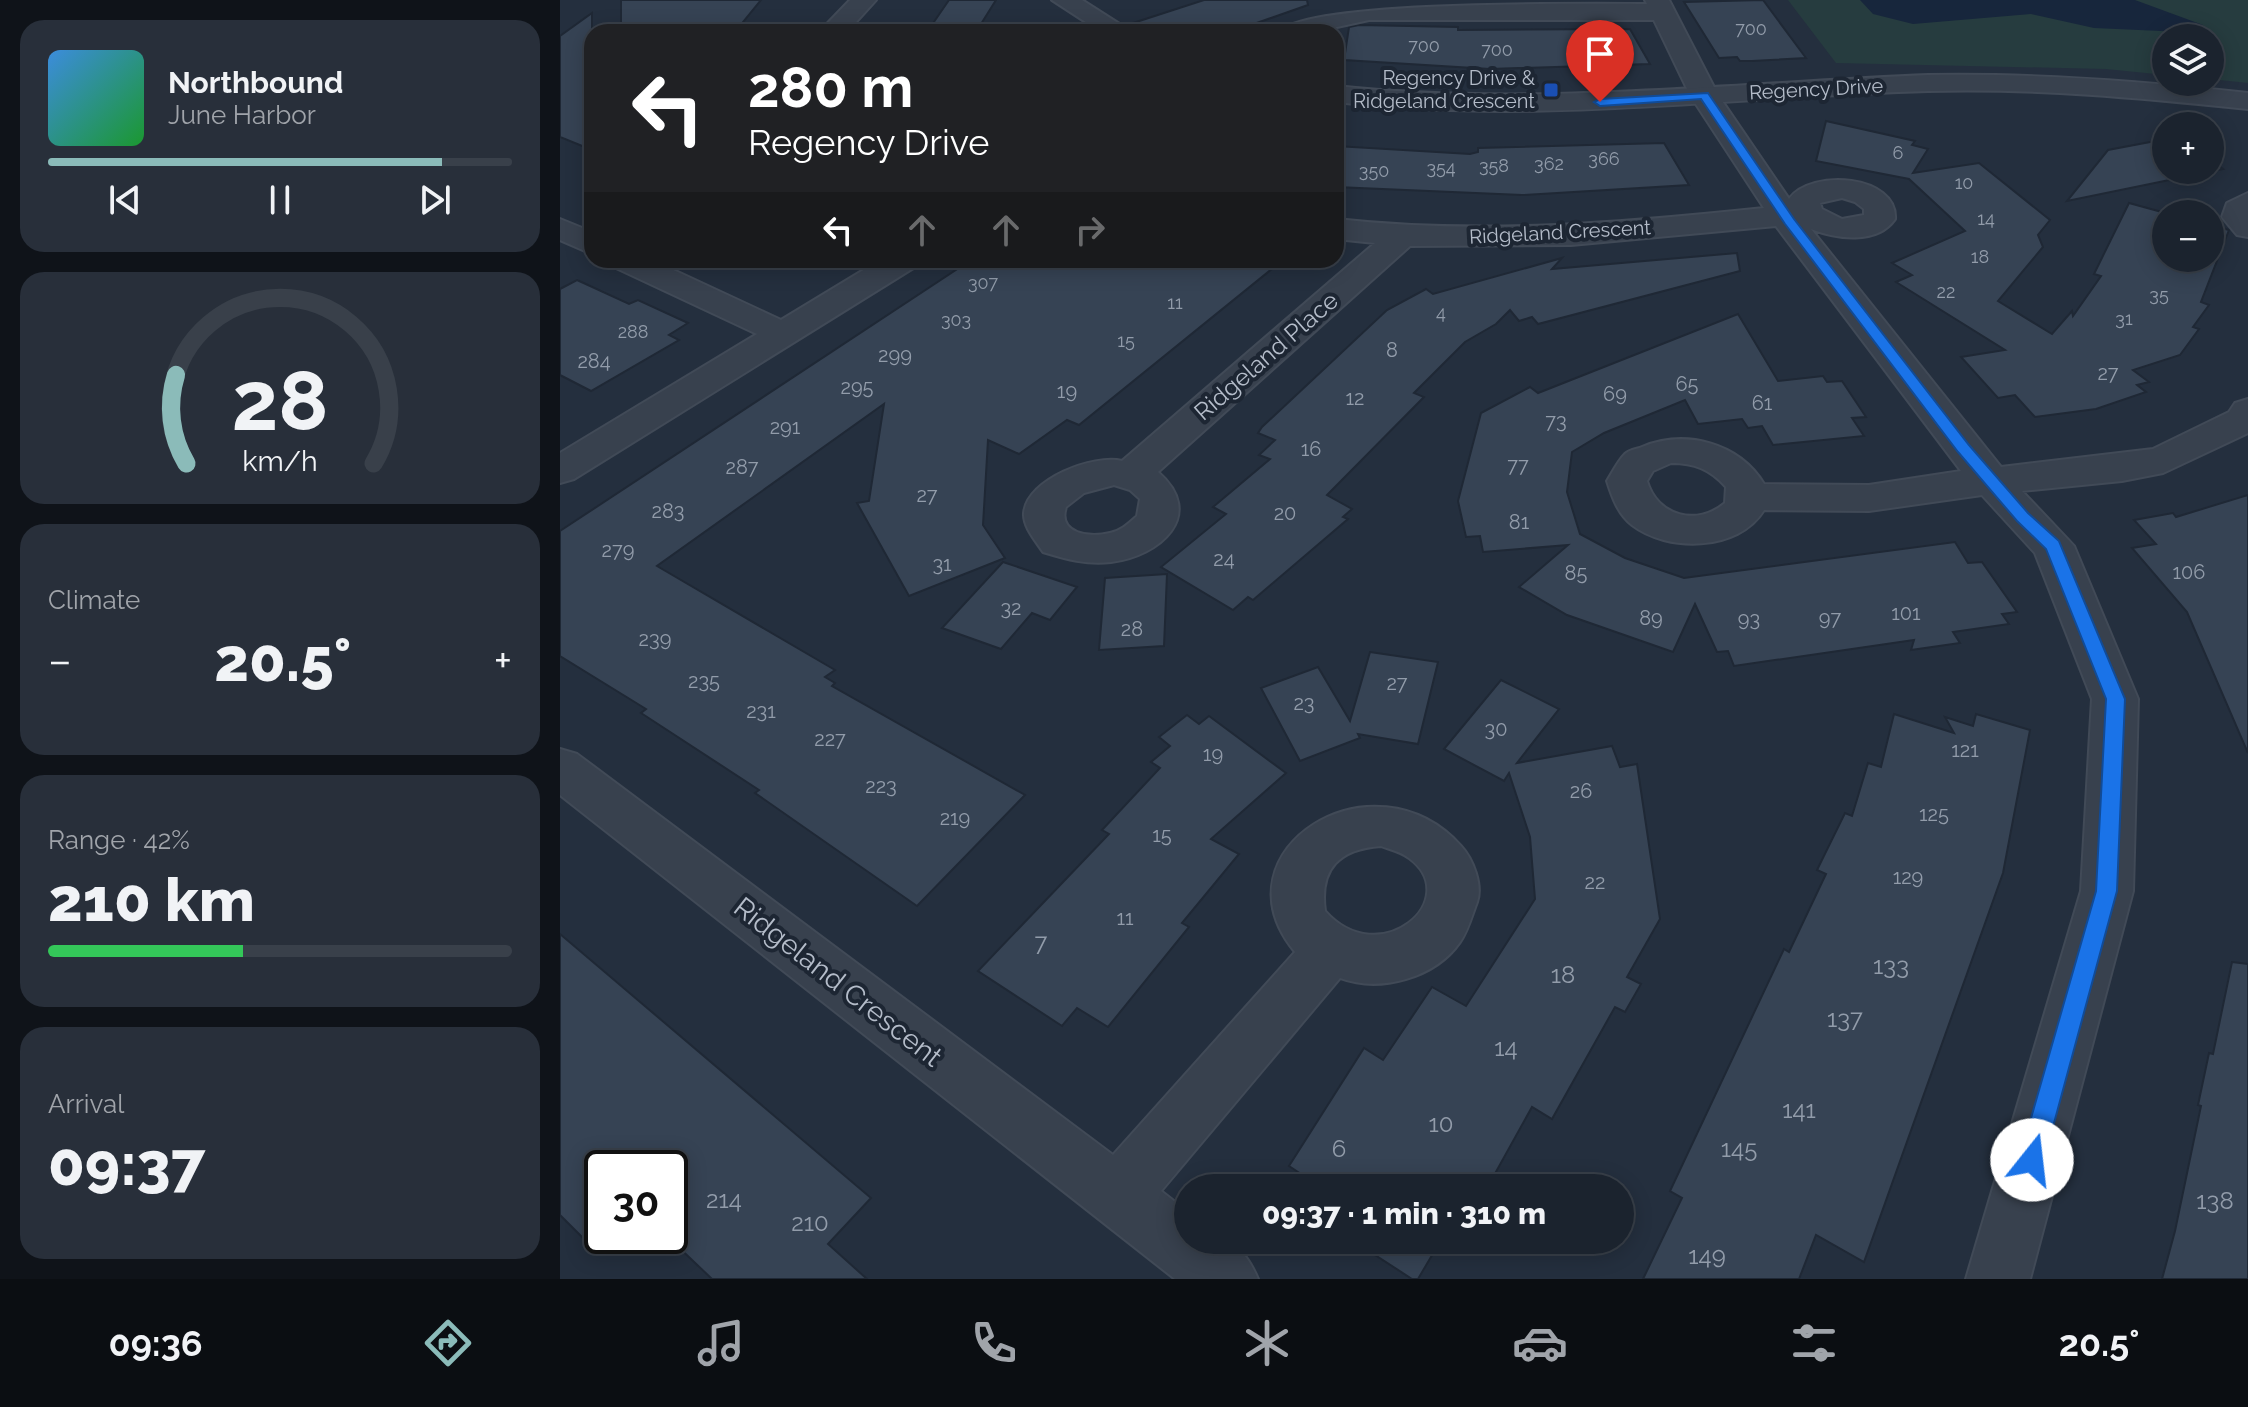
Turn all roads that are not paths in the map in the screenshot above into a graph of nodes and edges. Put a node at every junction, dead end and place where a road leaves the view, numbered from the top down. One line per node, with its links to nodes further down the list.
1 (864, 0): 4 (street)
2 (1064, 0): 5 (street)
3 (1661, 6): 6 (street); 8 (street)
4 (841, 24)
5 (1105, 24)
6 (1324, 24)
7 (1344, 95): 8 (street, Regency Drive)
8 (1704, 95): 9 (street, Regency Drive); 11 (street)
9 (2248, 101)
10 (2248, 202): 13 (street)
11 (1796, 214): 15 (street, Ridgeland Crescent); 23 (street)
12 (560, 228): 16 (street)
13 (2248, 228)
14 (1344, 230): 15 (street, Ridgeland Crescent)
15 (1400, 238): 22 (street, Ridgeland Place)
16 (584, 240)
17 (643, 268): 19 (street)
18 (890, 268): 19 (street)
19 (784, 334): 21 (street)
20 (2248, 411): 23 (street)
21 (560, 470)
22 (1132, 474)
23 (1992, 480): 24 (street); 29 (street)
24 (1748, 497)
25 (560, 768): 27 (street, Ridgeland Crescent)
26 (1331, 950): 27 (street)
27 (1117, 1196): 28 (street, Ridgeland Crescent)
28 (1226, 1279)
29 (1998, 1279)

